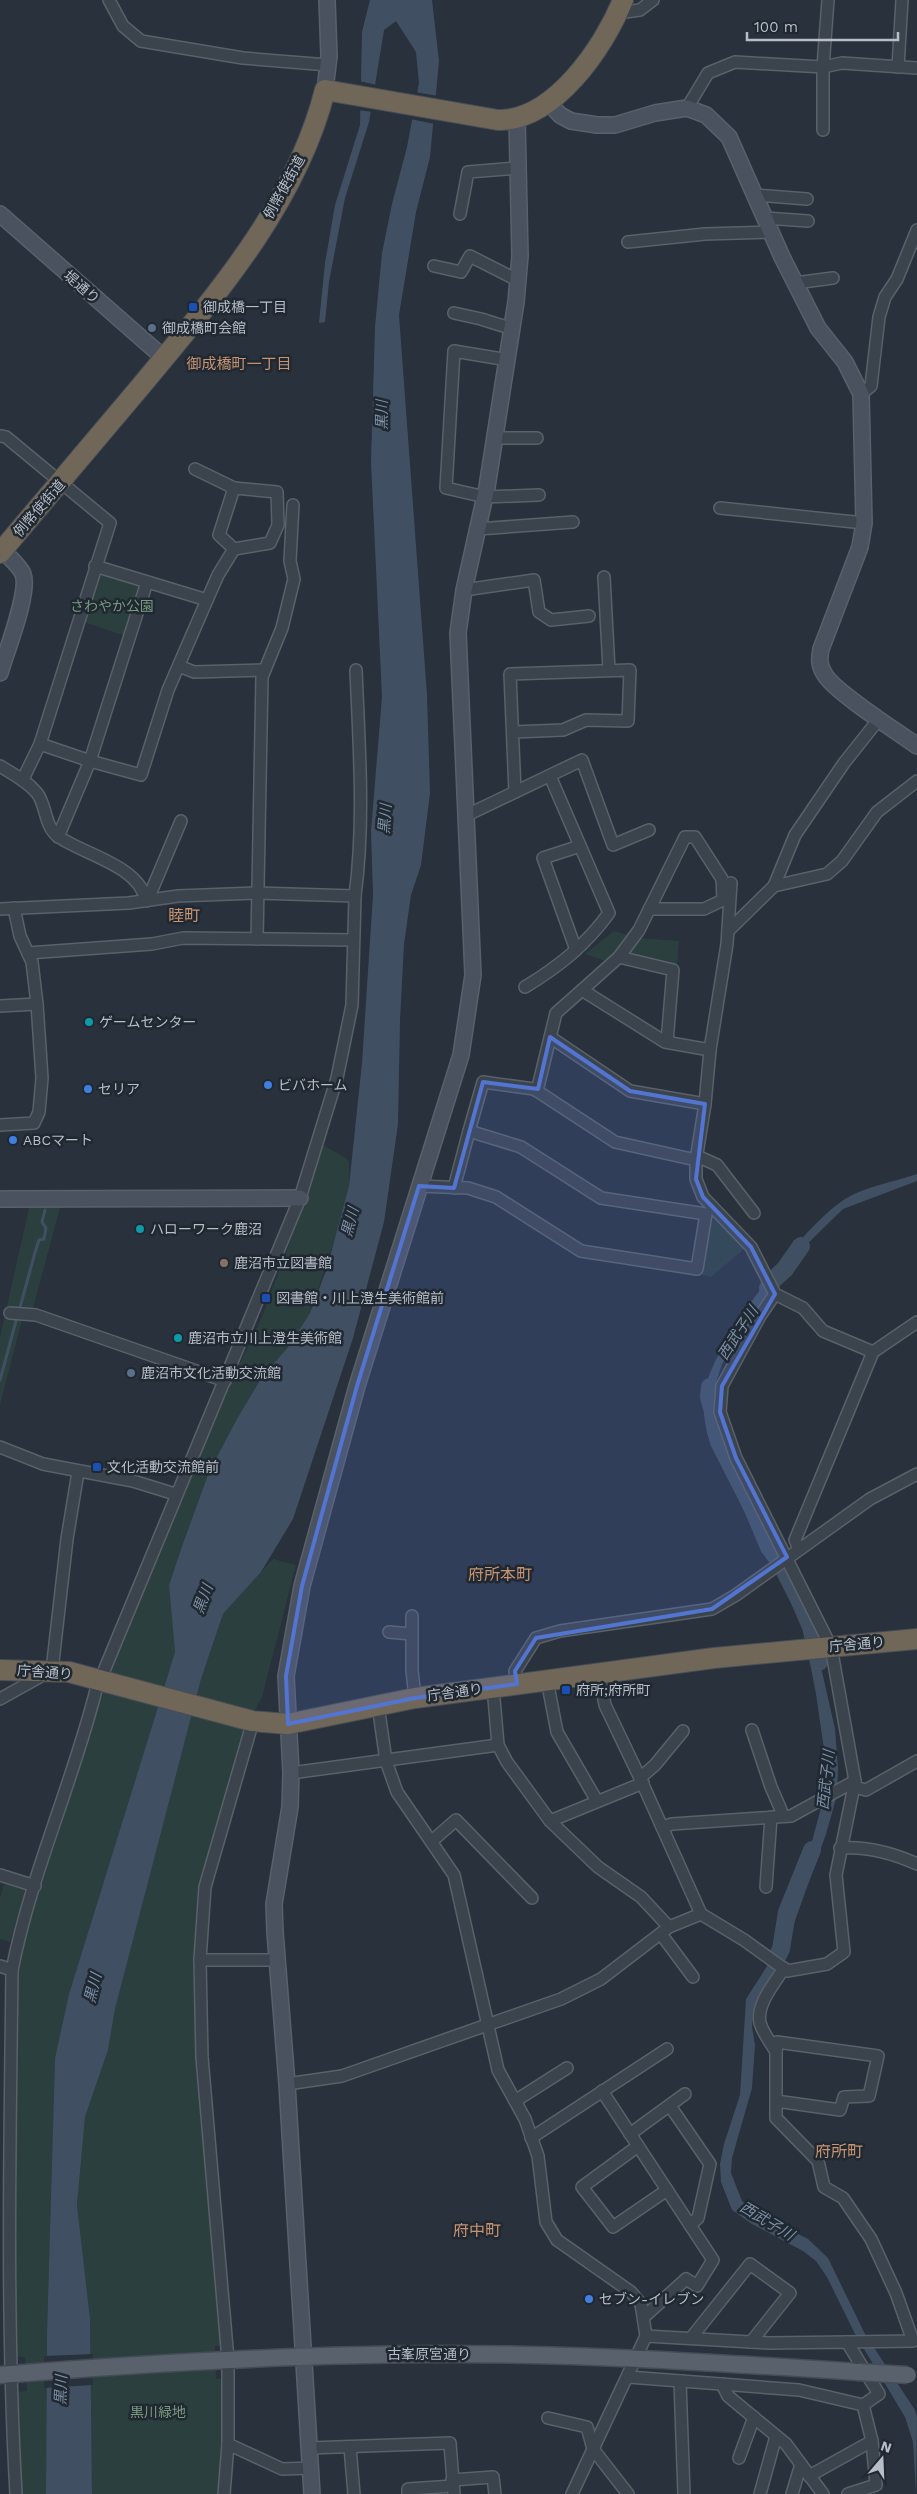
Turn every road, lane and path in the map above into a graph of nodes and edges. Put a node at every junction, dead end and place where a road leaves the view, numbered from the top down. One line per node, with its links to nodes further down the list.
1 (109, 0): 7 (street)
2 (327, 0): 7 (street)
3 (653, 0): 6 (street)
4 (828, 0): 8 (street)
5 (902, 0): 9 (street)
6 (620, 6): 12 (highway)
7 (328, 66): 11 (street)
8 (822, 67): 9 (street); 13 (street); 15 (street)
9 (898, 67): 10 (street)
10 (917, 68)
11 (325, 90): 14 (highway); 32 (highway, 例幣使街道)
12 (549, 103): 13 (street); 14 (highway)
13 (687, 108): 17 (street)
14 (517, 119): 16 (street)
15 (823, 130)
16 (518, 168): 20 (street); 28 (street)
17 (755, 194): 18 (street); 21 (street)
18 (807, 199)
19 (0, 214): 32 (street, 堤通り)
20 (460, 214)
21 (765, 218): 22 (street); 24 (street)
22 (808, 221)
23 (917, 230): 34 (street)
24 (771, 232): 25 (street); 29 (street)
25 (628, 242)
26 (434, 266): 28 (street)
27 (832, 278): 29 (street)
28 (519, 281): 31 (street)
29 (795, 283): 34 (street)
30 (454, 313): 31 (street)
31 (513, 330): 33 (street)
32 (164, 358): 39 (highway, 例幣使街道)
33 (508, 360): 36 (street); 42 (street)
34 (861, 394): 46 (street)
35 (0, 436): 39 (street)
36 (496, 438): 37 (street); 42 (street)
37 (537, 438)
38 (195, 469): 40 (street)
39 (62, 481): 49 (highway, 例幣使街道); 50 (street)
40 (234, 488): 48 (street); 48 (street)
41 (539, 495): 42 (street)
42 (485, 497): 47 (street)
43 (293, 505): 57 (street)
44 (720, 508): 46 (street)
45 (573, 522): 47 (street)
46 (864, 523): 61 (street)
47 (478, 529): 53 (street)
48 (234, 549): 54 (street)
49 (1, 552): 60 (street)
50 (96, 566): 52 (street); 63 (street)
51 (604, 577): 59 (street)
52 (147, 582): 54 (street); 65 (street)
53 (464, 590): 55 (street); 71 (street)
54 (206, 600): 56 (street)
55 (589, 616)
56 (179, 666): 57 (street); 65 (street)
57 (264, 670): 78 (street)
58 (356, 670): 79 (street)
59 (609, 670): 62 (street); 62 (street)
60 (0, 673)
61 (879, 719): 64 (street); 77 (street)
62 (512, 732): 70 (street)
63 (40, 744): 65 (street); 68 (street)
64 (917, 746)
65 (90, 761): 74 (street)
66 (0, 766): 68 (street)
67 (550, 776): 70 (street); 73 (street); 75 (street)
68 (23, 779): 74 (street)
69 (917, 781): 77 (street)
70 (515, 792): 71 (street)
71 (465, 816): 102 (street)
72 (181, 821): 80 (street)
73 (649, 830)
74 (58, 837): 80 (street)
75 (580, 846): 87 (street); 87 (street)
76 (730, 883): 84 (street)
77 (774, 886): 84 (street)
78 (257, 893): 79 (street); 80 (street); 85 (street)
79 (354, 896): 86 (street)
80 (146, 898): 81 (street)
81 (14, 908): 82 (street); 88 (street)
82 (0, 910)
83 (649, 910): 83 (street); 89 (street)
84 (728, 931): 96 (street)
85 (257, 939): 86 (street); 88 (street)
86 (353, 940): 104 (street)
87 (576, 950): 90 (street)
88 (28, 953): 92 (street)
89 (619, 957): 91 (street); 95 (street)
90 (524, 987)
91 (582, 990): 94 (street); 95 (street)
92 (37, 1004): 93 (street); 99 (street)
93 (0, 1006)
94 (550, 1037): 97 (street); 98 (street)
95 (667, 1042): 96 (street)
96 (710, 1050): 98 (street)
97 (537, 1091): 100 (street); 101 (street)
98 (705, 1104): 101 (street)
99 (0, 1125)
100 (469, 1131): 103 (street); 103 (street)
101 (697, 1158): 106 (street); 107 (street)
102 (420, 1186): 103 (street); 134 (street)
103 (454, 1188)
104 (300, 1198): 105 (street); 111 (street)
105 (0, 1199)
106 (754, 1213)
107 (775, 1294): 110 (street); 117 (street)
108 (10, 1312): 111 (street)
109 (917, 1322): 110 (street)
110 (873, 1352): 116 (street)
111 (225, 1381): 115 (street)
112 (0, 1447): 113 (street)
113 (78, 1472): 115 (street); 124 (street)
114 (917, 1474): 116 (street)
115 (175, 1494): 127 (street)
116 (799, 1548): 117 (street)
117 (785, 1558): 122 (street); 128 (street)
118 (414, 1620): 120 (street)
119 (389, 1632): 120 (street)
120 (411, 1634): 130 (street)
121 (917, 1639): 122 (highway, 庁舎通り)
122 (827, 1647): 125 (highway, 庁舎通り); 142 (street)
123 (0, 1670): 124 (highway, 庁舎通り)
124 (52, 1670): 127 (highway, 庁舎通り); 131 (street)
125 (599, 1673): 126 (highway, 庁舎通り); 141 (street)
126 (547, 1680): 128 (highway, 庁舎通り); 143 (street)
127 (102, 1681): 133 (highway, 庁舎通り); 151 (street)
128 (517, 1684): 129 (highway, 庁舎通り)
129 (493, 1687): 130 (highway, 庁舎通り); 137 (street)
130 (416, 1698): 132 (highway, 庁舎通り)
131 (0, 1699)
132 (378, 1705): 134 (highway, 庁舎通り); 138 (street)
133 (252, 1721): 134 (highway, 庁舎通り); 156 (street)
134 (288, 1724): 140 (street)
135 (752, 1730): 144 (street)
136 (683, 1731): 141 (street)
137 (498, 1745): 138 (street); 145 (street)
138 (386, 1761): 140 (street); 147 (street)
139 (917, 1761): 142 (street)
140 (291, 1773): 157 (street)
141 (642, 1780): 143 (street); 146 (street)
142 (854, 1784): 144 (street); 148 (street)
143 (597, 1801): 145 (street)
144 (775, 1817): 146 (street); 152 (street)
145 (550, 1821): 155 (street)
146 (662, 1827): 154 (street)
147 (432, 1841): 153 (street); 162 (street)
148 (840, 1848): 149 (street); 159 (street)
149 (917, 1864)
150 (0, 1875): 151 (street)
151 (35, 1886): 160 (street)
152 (766, 1887)
153 (532, 1898)
154 (701, 1914): 155 (street); 159 (street)
155 (665, 1930): 161 (street); 162 (street)
156 (200, 1960): 157 (street); 185 (street)
157 (277, 1960): 166 (street)
158 (0, 1966): 160 (street)
159 (784, 1968): 164 (street)
160 (12, 1970): 175 (street)
161 (692, 1977)
162 (489, 2024): 166 (street); 169 (street)
163 (667, 2049): 167 (street)
164 (776, 2052): 170 (street); 170 (street)
165 (566, 2068): 169 (street)
166 (287, 2084): 183 (street)
167 (602, 2091): 172 (street); 173 (street)
168 (686, 2094): 171 (street)
169 (515, 2101): 173 (street)
170 (776, 2101): 182 (street)
171 (670, 2106): 172 (street); 177 (street)
172 (630, 2134): 174 (street)
173 (531, 2138): 178 (street)
174 (638, 2146): 176 (street); 176 (street)
175 (5, 2167): 186 (street)
176 (667, 2190): 177 (street)
177 (690, 2225): 178 (street)
178 (645, 2316): 179 (street)
179 (646, 2336): 180 (street); 184 (street)
180 (691, 2338): 181 (street); 181 (street)
181 (751, 2342): 182 (street)
182 (847, 2342): 191 (street)
183 (304, 2357): 184 (main road, 古峯原宮通り); 185 (main road, 古峯原宮通り); 198 (street)
184 (636, 2357): 187 (main road, 古峯原宮通り, bridge); 188 (street)
185 (226, 2360): 186 (main road, 古峯原宮通り); 196 (street)
186 (9, 2374): 205 (street)
187 (912, 2375)
188 (628, 2377): 189 (street); 199 (street)
189 (680, 2381): 190 (street); 213 (street)
190 (722, 2384): 191 (street); 193 (street)
191 (862, 2405): 195 (street)
192 (548, 2418): 199 (street)
193 (754, 2418): 194 (street); 200 (street)
194 (776, 2436): 201 (street); 214 (street)
195 (872, 2441): 203 (street); 217 (street)
196 (228, 2444): 202 (street); 206 (street)
197 (350, 2446): 198 (street); 204 (street); 208 (street)
198 (309, 2448): 202 (street)
199 (594, 2449): 211 (street); 212 (street)
200 (739, 2458)
201 (801, 2464): 203 (street); 215 (street)
202 (311, 2468): 207 (street)
203 (809, 2476): 216 (street)
204 (453, 2487): 209 (street); 210 (street)
205 (16, 2494)
206 (224, 2494)
207 (312, 2494)
208 (354, 2494)
209 (408, 2494)
210 (494, 2494)
211 (572, 2494)
212 (628, 2494)
213 (684, 2494)
214 (760, 2494)
215 (792, 2494)
216 (823, 2494)
217 (848, 2494)

